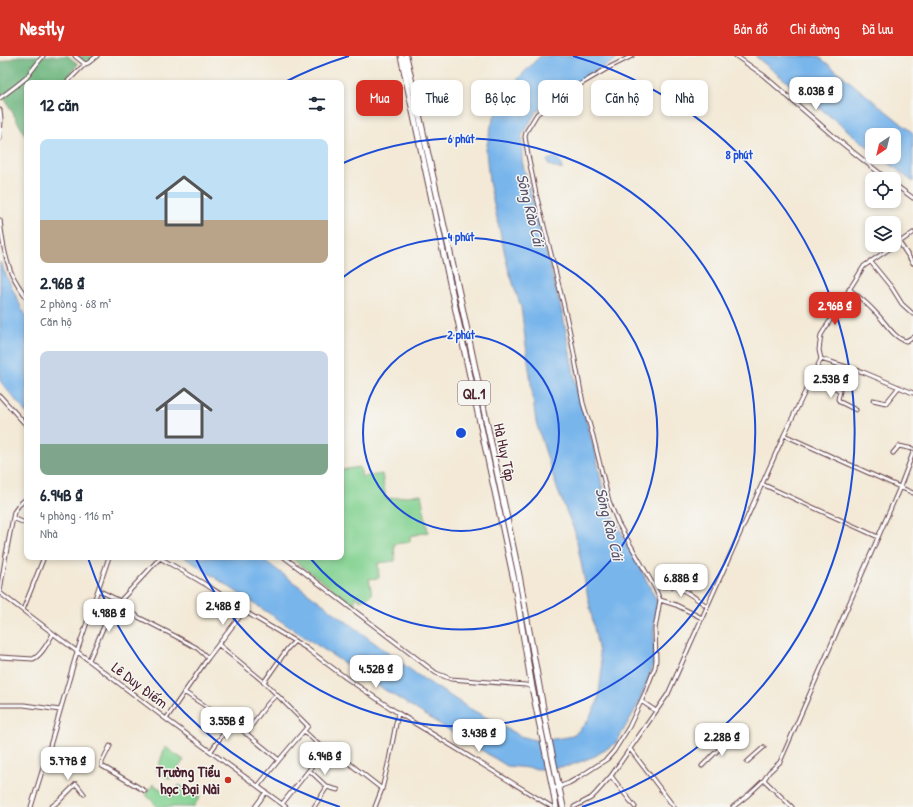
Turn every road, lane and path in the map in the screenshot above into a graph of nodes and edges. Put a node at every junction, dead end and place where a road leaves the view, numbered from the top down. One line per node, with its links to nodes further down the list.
1 (43, 56): 10 (street)
2 (75, 56): 8 (street)
3 (97, 56): 8 (street)
4 (401, 56): 69 (main road, Hà Huy Tập / QL.1)
5 (406, 56): 95 (main road, Hà Huy Tập / QL.1)
6 (632, 56): 51 (street)
7 (736, 56): 13 (street)
8 (85, 64): 9 (street)
9 (69, 80)
10 (0, 98)
11 (0, 110): 12 (street)
12 (0, 138)
13 (878, 172)
14 (901, 189): 15 (street)
15 (913, 198)
16 (0, 220): 24 (street)
17 (913, 233): 18 (street)
18 (901, 241)
19 (901, 245): 22 (street)
20 (884, 252): 21 (street)
21 (870, 261): 23 (street); 25 (street)
22 (913, 263)
23 (849, 288): 26 (street); 27 (street)
24 (24, 294)
25 (913, 314)
26 (913, 338)
27 (821, 359): 28 (street); 29 (street)
28 (814, 374): 33 (street); 35 (street)
29 (899, 387): 30 (street); 32 (street)
30 (913, 393)
31 (0, 396): 34 (street)
32 (873, 400)
33 (856, 410)
34 (24, 423)
35 (784, 434): 39 (street); 40 (street)
36 (913, 449): 37 (street)
37 (893, 453)
38 (913, 453): 40 (street)
39 (762, 484): 45 (street); 57 (street)
40 (900, 487): 41 (street); 45 (street)
41 (913, 493)
42 (24, 501): 43 (street)
43 (13, 518): 44 (street); 53 (street)
44 (24, 523)
45 (878, 537): 92 (street)
46 (43, 560): 58 (street)
47 (108, 560): 52 (street)
48 (156, 560): 56 (street)
49 (164, 560): 59 (street)
50 (288, 560): 69 (street)
51 (655, 588): 55 (street); 57 (street)
52 (98, 590): 54 (street); 64 (street)
53 (0, 592): 58 (street, Lê Duy Điếm)
54 (116, 599): 56 (street); 67 (street)
55 (660, 600): 60 (street); 72 (street)
56 (120, 601): 66 (street)
57 (707, 606): 60 (street)
58 (23, 610): 61 (street, Lê Duy Điếm)
59 (244, 611): 62 (street); 63 (street)
60 (702, 618): 75 (street)
61 (53, 634): 64 (street, Lê Duy Điếm); 65 (street)
62 (295, 641): 68 (street); 76 (street)
63 (219, 645): 66 (street); 68 (street)
64 (77, 652): 67 (street, Lê Duy Điếm); 74 (street)
65 (0, 656)
66 (208, 658): 70 (street)
67 (89, 660): 77 (street, Lê Duy Điếm)
68 (264, 682): 71 (street)
69 (532, 686): 97 (main road, Hà Huy Tập / QL.1)
70 (184, 692): 77 (street); 78 (street)
71 (277, 695): 79 (street); 80 (street)
72 (641, 702): 75 (street); 95 (street)
73 (0, 705): 74 (street)
74 (60, 710): 103 (street)
75 (656, 711): 85 (street)
76 (398, 713): 96 (street); 109 (street)
77 (166, 719): 86 (street, Lê Duy Điếm)
78 (231, 723): 80 (street); 86 (street)
79 (304, 732): 84 (street); 87 (street)
80 (246, 734): 87 (street)
81 (730, 738): 89 (street)
82 (110, 746): 98 (street)
83 (764, 747): 88 (street)
84 (324, 748): 90 (street); 96 (street)
85 (630, 749): 91 (street); 114 (street)
86 (210, 751): 93 (street, Lê Duy Điếm)
87 (279, 760): 93 (street)
88 (747, 762)
89 (702, 766)
90 (309, 770): 94 (street); 102 (street)
91 (611, 776): 112 (street); 113 (street)
92 (764, 780): 115 (street); 116 (street)
93 (258, 786): 100 (street, Lê Duy Điếm)
94 (327, 787): 99 (street); 107 (street)
95 (559, 787): 97 (street); 111 (main road, Hà Huy Tập / QL.1)
96 (382, 789): 108 (street)
97 (553, 789): 110 (main road, Hà Huy Tập / QL.1)
98 (145, 790)
99 (338, 790)
100 (266, 792): 102 (street, Lê Duy Điếm); 105 (street)
101 (84, 794): 104 (street)
102 (282, 804): 106 (street, Lê Duy Điếm)
103 (31, 807)
104 (51, 807)
105 (255, 807)
106 (286, 807)
107 (314, 807)
108 (375, 807)
109 (552, 807)
110 (556, 807)
111 (563, 807)
112 (574, 807)
113 (635, 807)
114 (674, 807)
115 (733, 807)
116 (792, 807)

